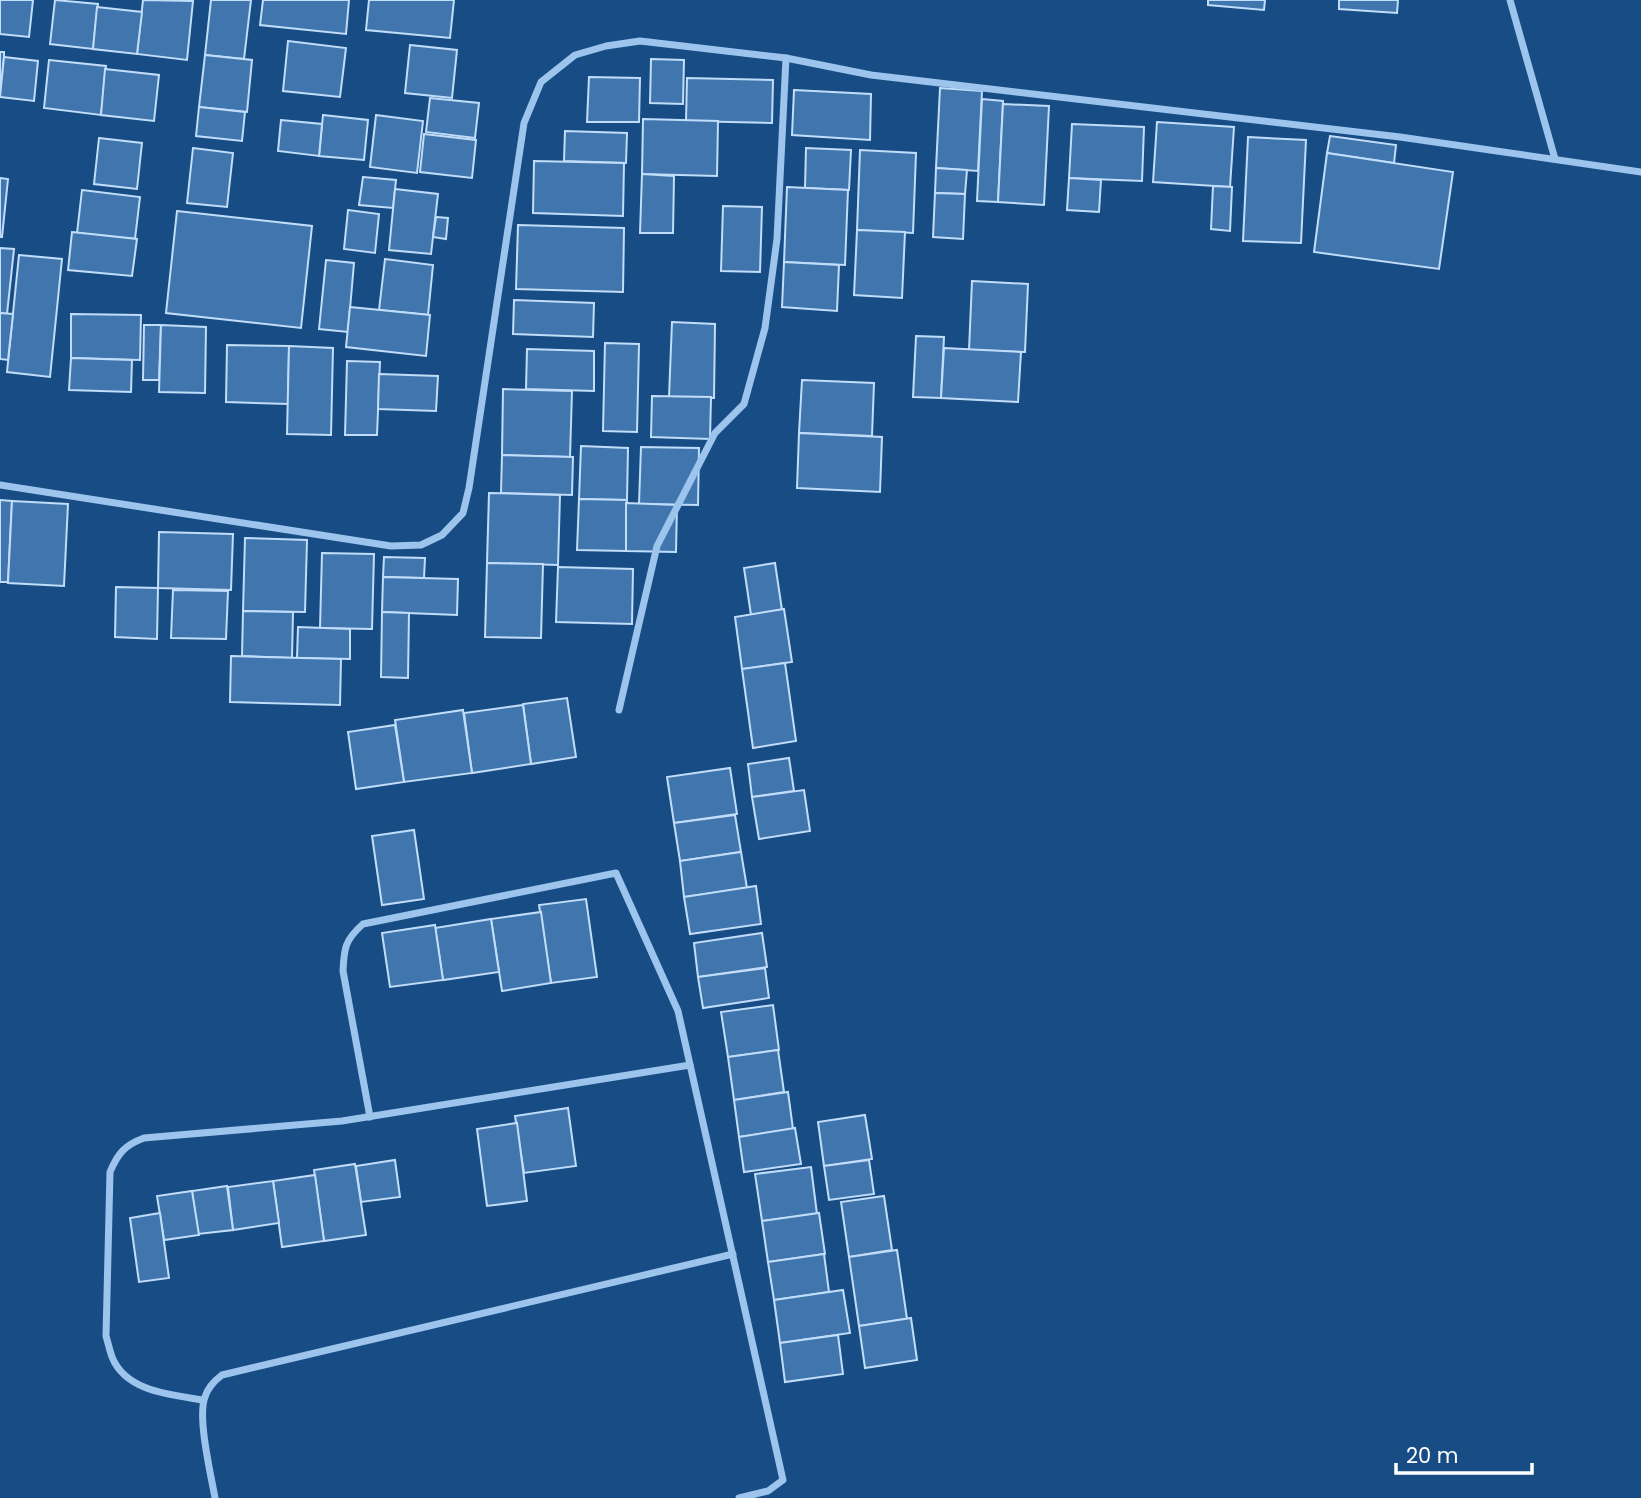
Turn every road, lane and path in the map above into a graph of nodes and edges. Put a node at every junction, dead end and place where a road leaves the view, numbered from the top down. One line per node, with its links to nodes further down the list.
1 (1510, 0): 3 (street)
2 (786, 58): 3 (street); 5 (street); 6 (street)
3 (1555, 159): 4 (street)
4 (1641, 172)
5 (0, 485)
6 (619, 710)
7 (690, 1065): 8 (street); 8 (street); 9 (street)
8 (370, 1117): 10 (street)
9 (733, 1254): 10 (street); 12 (street)
10 (203, 1400): 11 (street)
11 (215, 1498)
12 (739, 1498)

